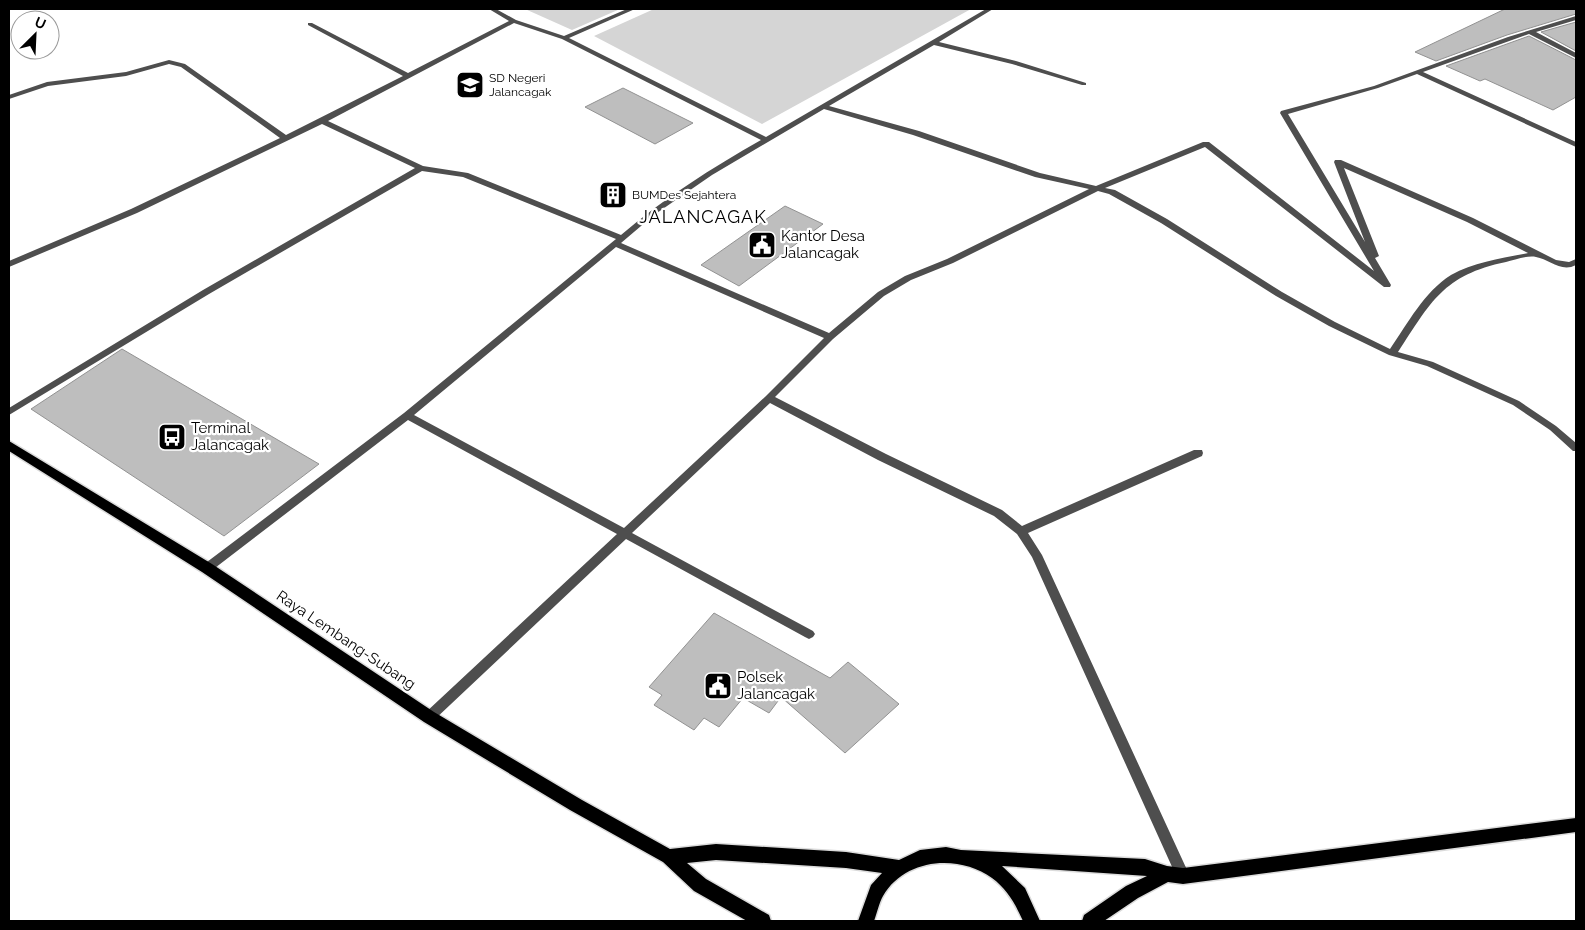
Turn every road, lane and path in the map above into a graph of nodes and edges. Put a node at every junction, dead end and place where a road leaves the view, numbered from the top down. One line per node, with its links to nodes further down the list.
1 (492, 9): 5 (street)
2 (632, 9): 8 (street)
3 (990, 9): 9 (street)
4 (1576, 18): 7 (street)
5 (514, 21): 8 (street); 12 (street)
6 (310, 24): 12 (street)
7 (1530, 32): 10 (street); 11 (street)
8 (564, 38): 18 (street)
9 (932, 42): 13 (street); 15 (street)
10 (1576, 56)
11 (1417, 72): 19 (street); 26 (street)
12 (406, 76): 16 (street)
13 (1084, 84)
14 (9, 97): 17 (street)
15 (826, 106): 18 (street); 21 (street)
16 (322, 121): 17 (street); 20 (street)
17 (285, 138): 25 (street)
18 (765, 139): 22 (street)
19 (1576, 144)
20 (422, 168): 22 (street); 30 (street)
21 (1100, 187): 26 (street); 27 (street); 28 (street)
22 (619, 241): 27 (street); 31 (street)
23 (1534, 254): 24 (street); 26 (street); 28 (street)
24 (1576, 262)
25 (9, 264)
26 (1387, 285)
27 (830, 337): 29 (street)
28 (1392, 353): 33 (street)
29 (769, 398): 35 (street); 36 (street)
30 (9, 412)
31 (407, 415): 36 (street); 37 (street)
32 (9, 445): 37 (main road, Raya Lembang-Subang)
33 (1576, 448)
34 (1198, 453): 35 (street)
35 (1021, 531): 44 (street)
36 (624, 534): 38 (street); 39 (street)
37 (207, 568): 39 (main road, Raya Lembang-Subang)
38 (809, 634)
39 (429, 717): 42 (main road, Raya Lembang-Subang)
40 (1576, 825): 44 (main road)
41 (964, 856): 43 (main road); 44 (main road); 47 (main road)
42 (669, 857): 43 (main road); 45 (main road, Raya Lembang-Subang)
43 (898, 867): 46 (main road)
44 (1175, 875): 48 (main road)
45 (763, 921)
46 (866, 921)
47 (1032, 921)
48 (1090, 921)

